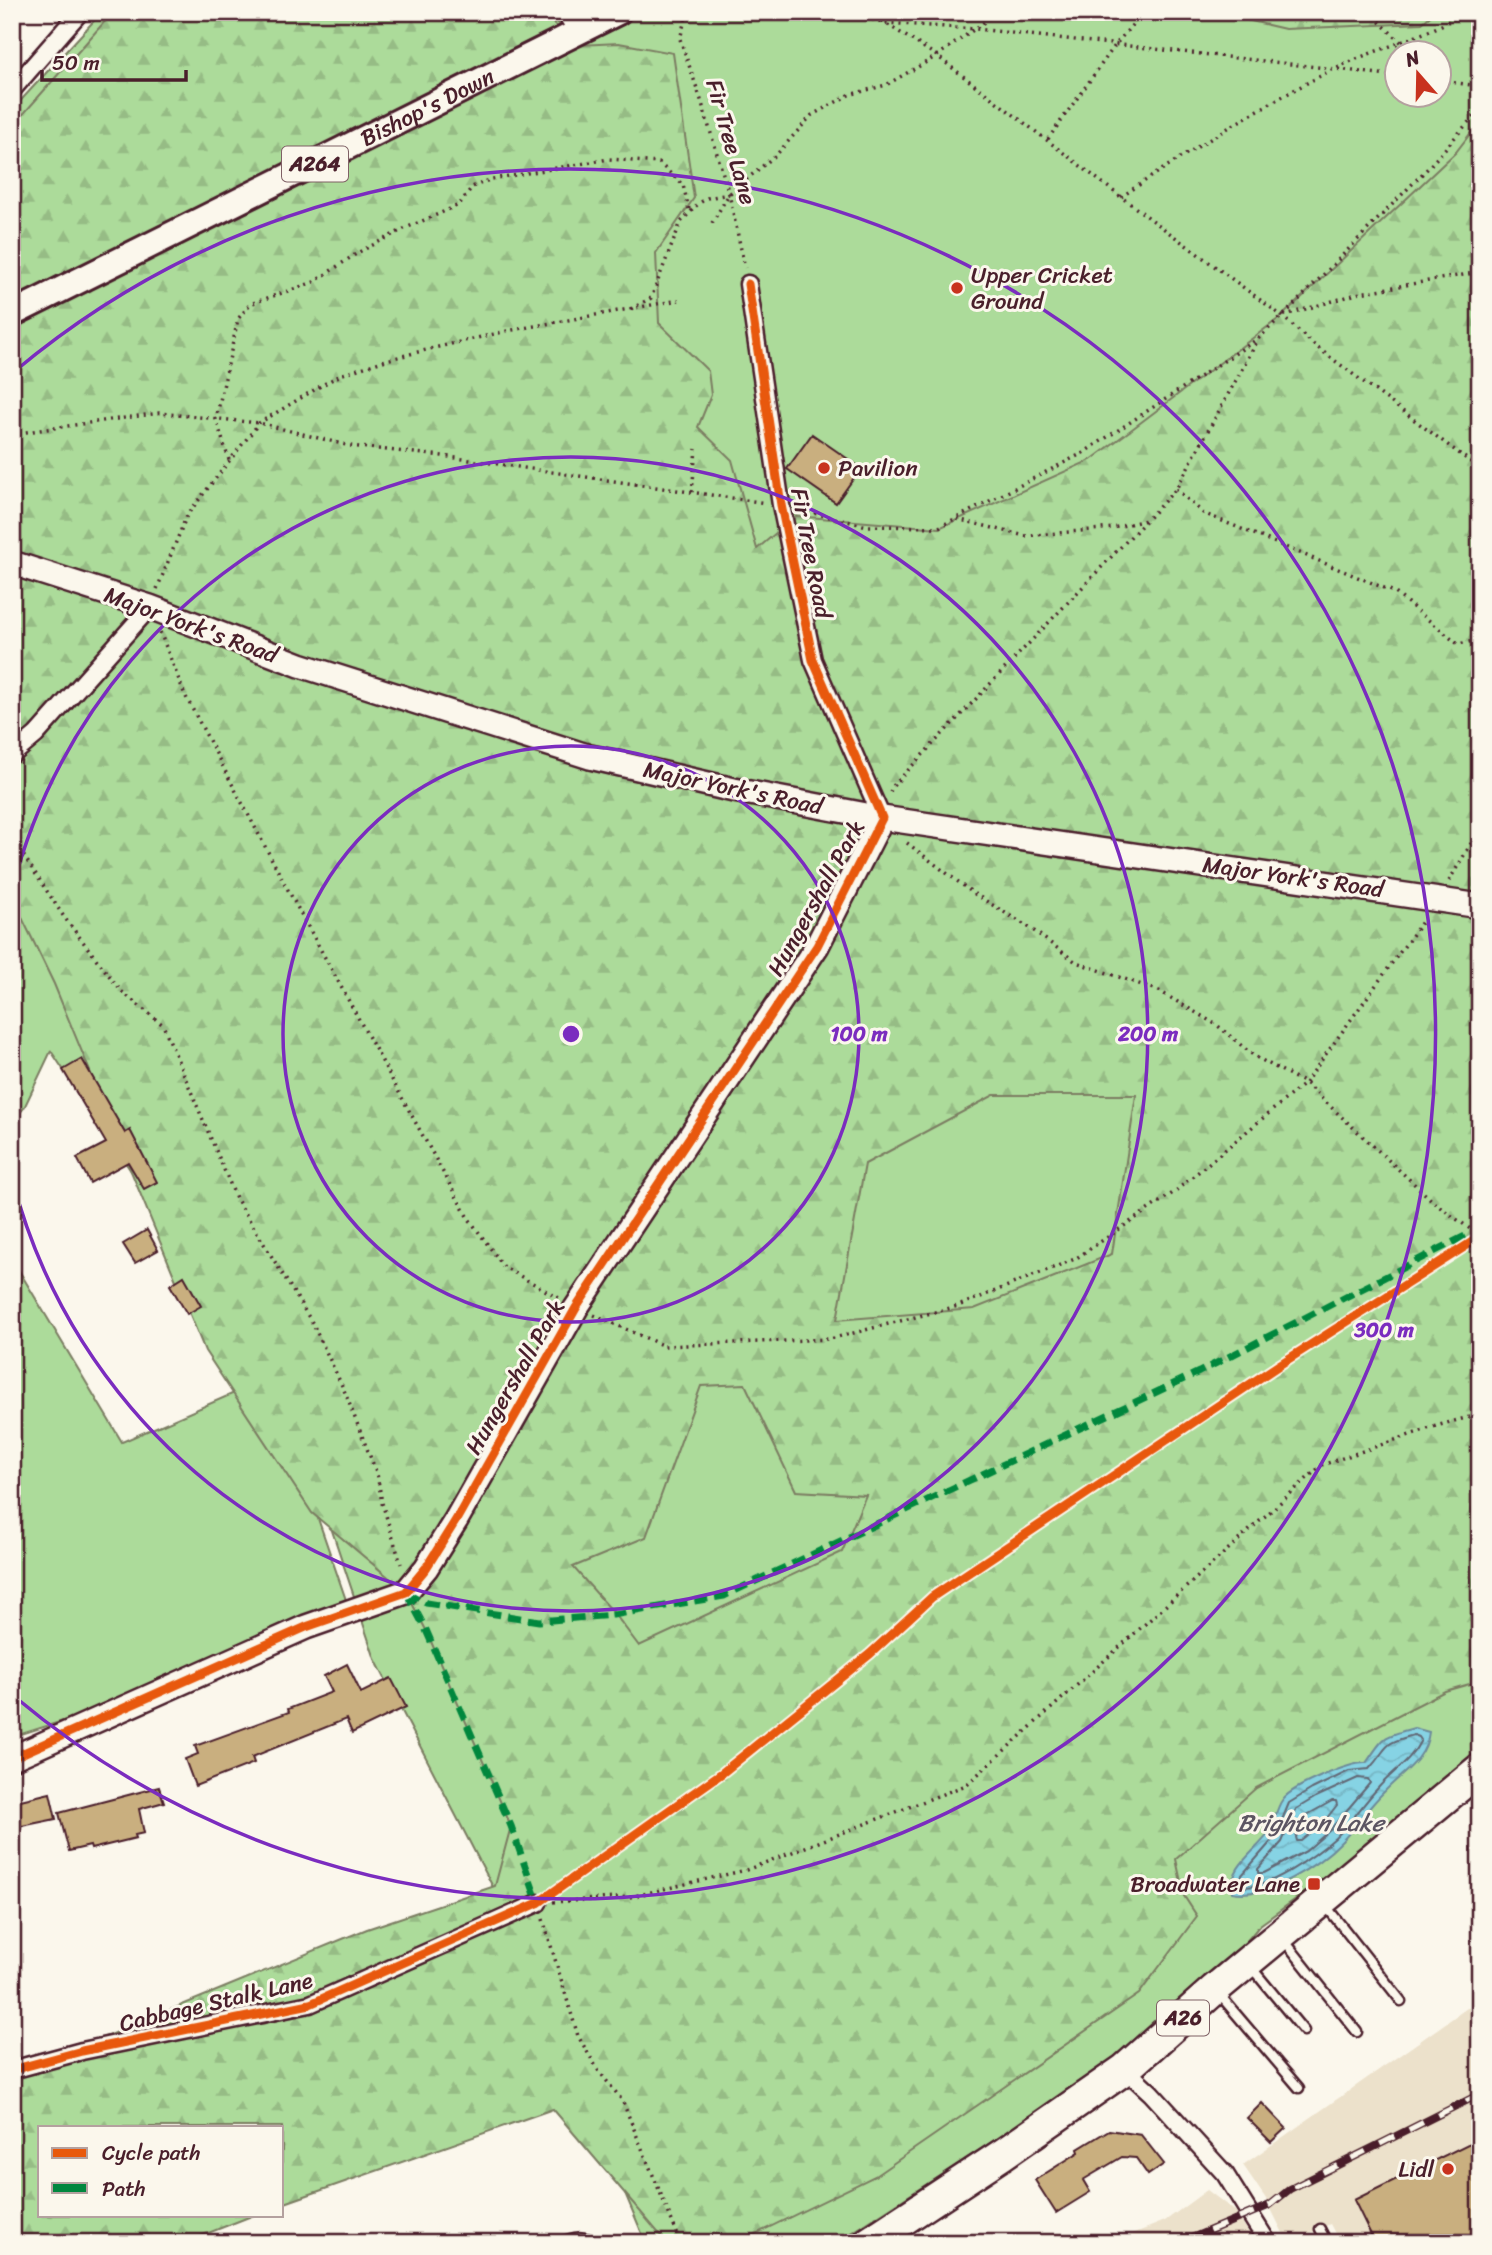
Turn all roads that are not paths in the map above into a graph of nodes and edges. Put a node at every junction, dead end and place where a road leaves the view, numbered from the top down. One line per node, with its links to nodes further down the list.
1 (80, 12): 4 (street)
2 (618, 12): 3 (main road, Bishop's Down / A264)
3 (572, 23): 6 (main road, Bishop's Down / A264)
4 (12, 90)
5 (748, 284): 10 (street, Fir Tree Road)
6 (12, 314)
7 (12, 563): 8 (street, Major York's Road)
8 (150, 607): 9 (street); 10 (street, Major York's Road)
9 (12, 755)
10 (882, 818): 11 (street, Major York's Road); 12 (street, Hungershall Park)
11 (1480, 906)
12 (12, 1758)
13 (1480, 1769): 14 (highway, A26)
14 (1322, 1901): 16 (highway, A26); 19 (lane)
15 (538, 1903): 23 (street, Cabbage Stalk Lane)
16 (1280, 1936): 17 (highway, A26); 21 (lane)
17 (1247, 1962): 18 (highway, A26); 20 (lane)
18 (1215, 1989): 22 (highway, A26); 24 (lane)
19 (1401, 2001)
20 (1304, 2031)
21 (1357, 2032)
22 (1125, 2069): 28 (highway, A26); 29 (street)
23 (12, 2070)
24 (1299, 2088)
25 (1320, 2229): 30 (lane)
26 (560, 2243): 27 (lane)
27 (597, 2243)
28 (868, 2243)
29 (1268, 2243)
30 (1327, 2243)

